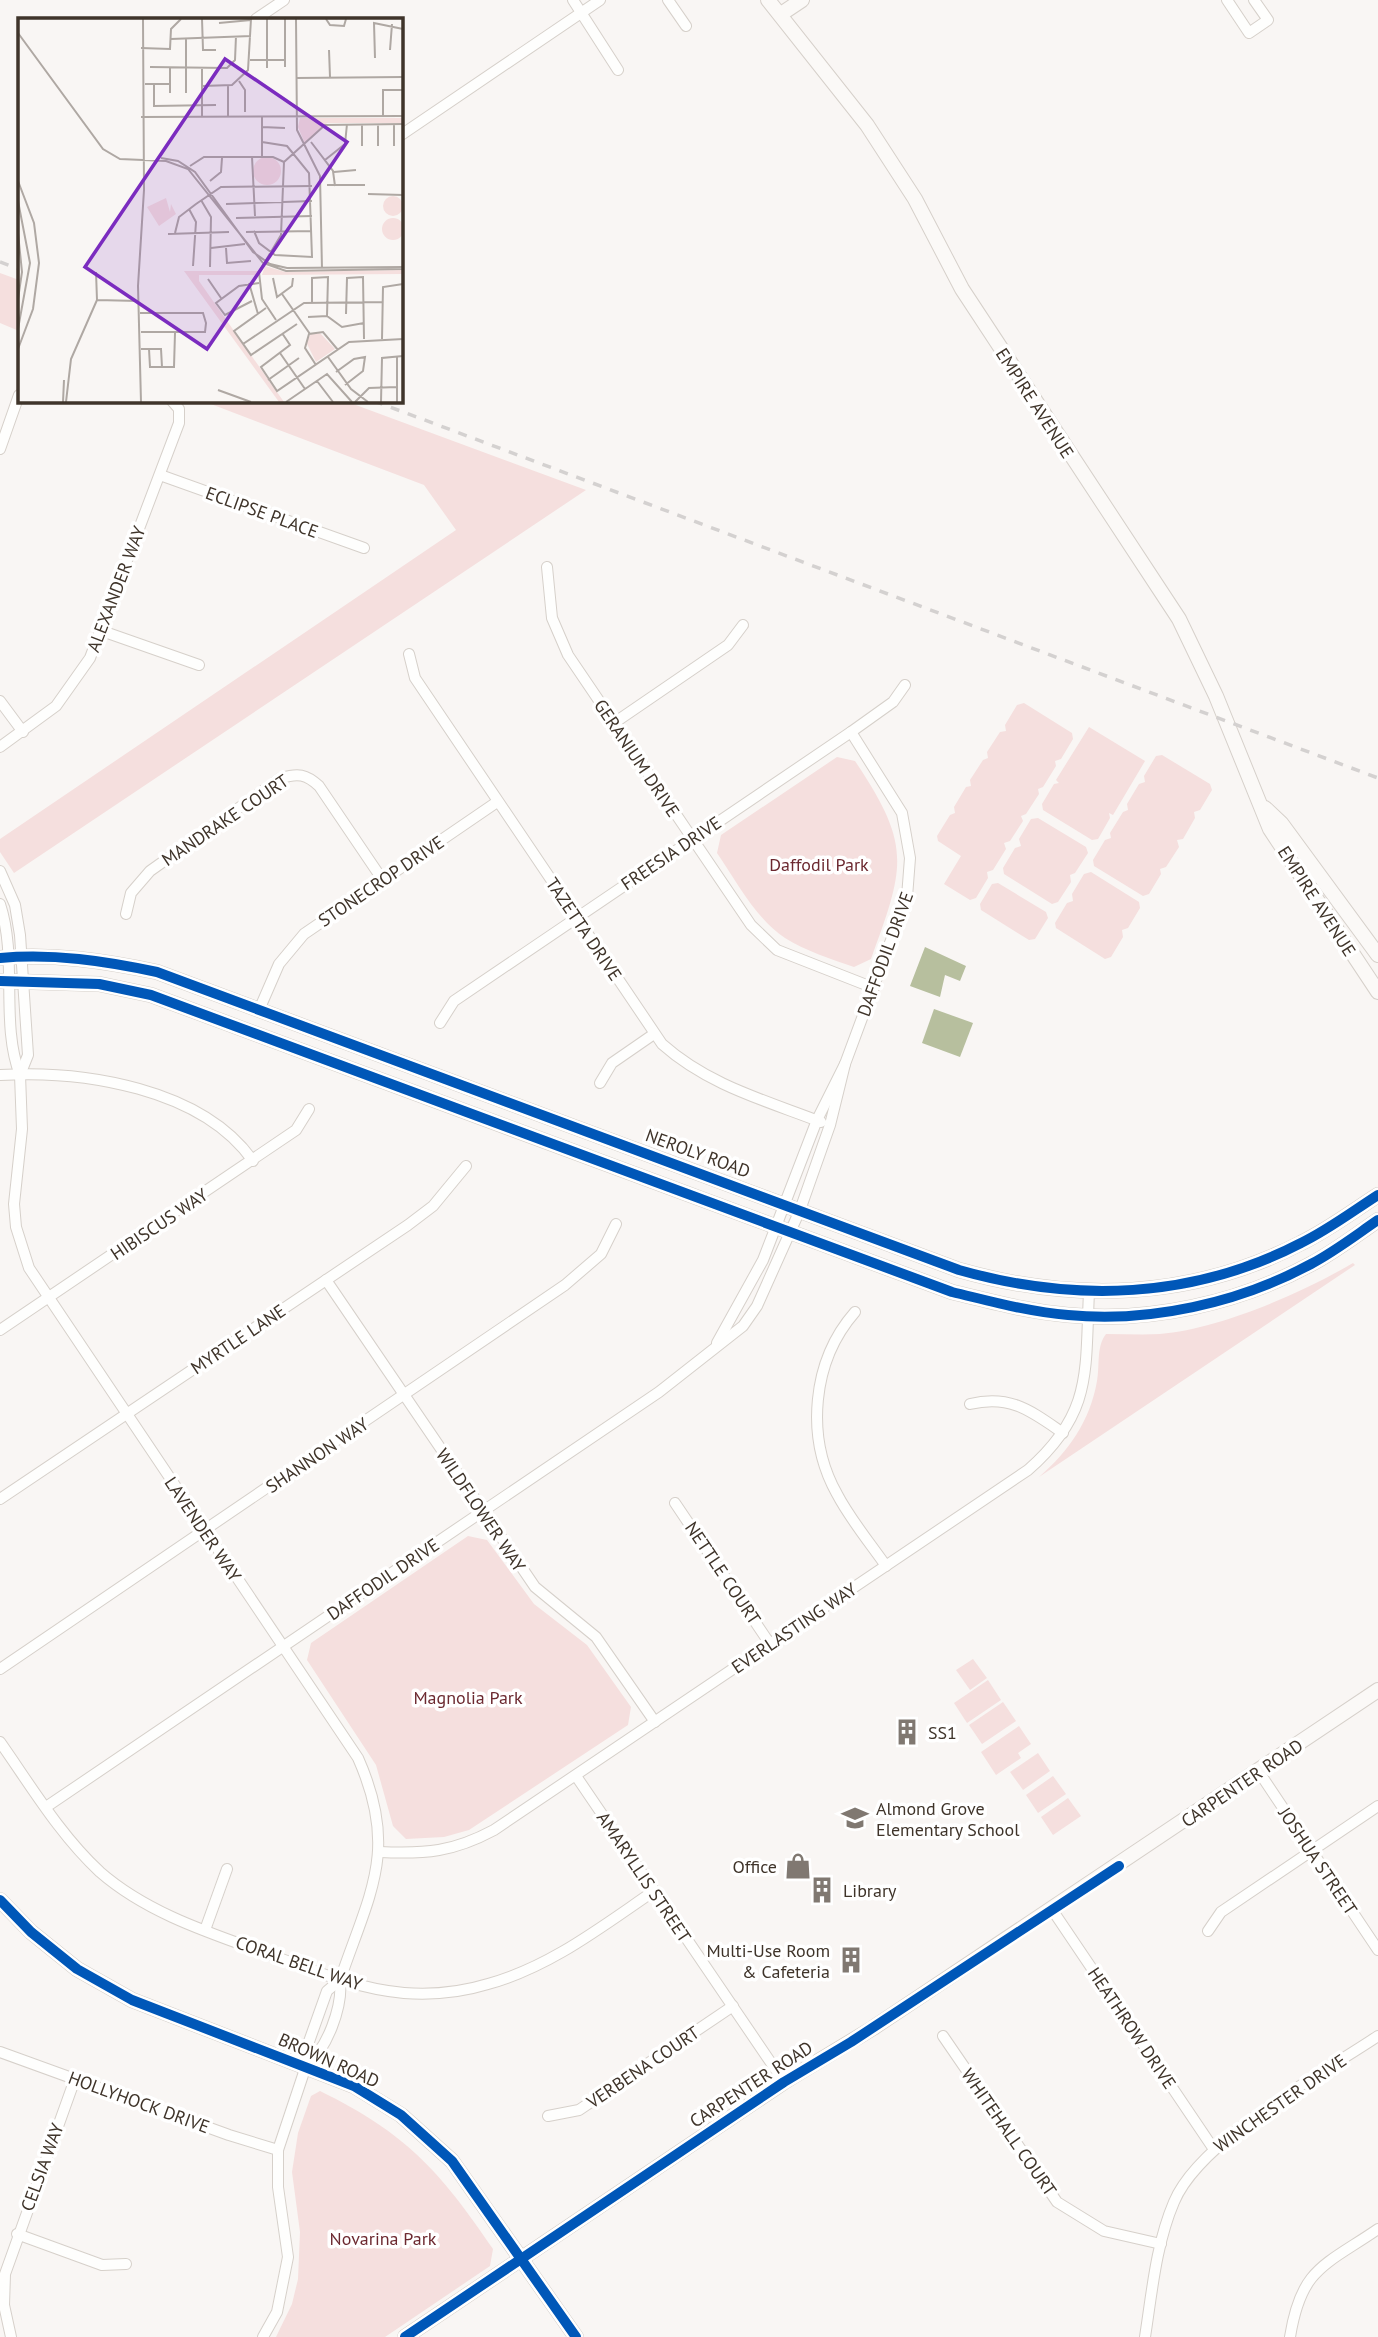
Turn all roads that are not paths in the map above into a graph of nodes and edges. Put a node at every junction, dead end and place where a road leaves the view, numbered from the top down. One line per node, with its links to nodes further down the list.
1 (284, 0): 11 (street)
2 (573, 0): 9 (street)
3 (600, 0): 9 (street)
4 (668, 0): 12 (street)
5 (771, 0): 10 (street, EMPIRE AVENUE)
6 (802, 0): 10 (street)
7 (1227, 0): 8 (street)
8 (1254, 0)
9 (582, 12): 13 (street); 14 (street)
10 (781, 14): 32 (street, EMPIRE AVENUE)
11 (257, 18)
12 (686, 26)
13 (618, 70)
14 (402, 134)
15 (18, 399): 17 (street)
16 (173, 402): 18 (street, ALEXANDER WAY)
17 (0, 450)
18 (160, 475): 19 (street, ECLIPSE PLACE); 22 (street, ALEXANDER WAY)
19 (364, 548)
20 (547, 567): 27 (street, GERANIUM DRIVE)
21 (743, 625): 27 (street)
22 (102, 631): 24 (street); 28 (street, ALEXANDER WAY)
23 (409, 654): 31 (street, TAZETTA DRIVE)
24 (199, 666)
25 (905, 685): 29 (street, FREESIA DRIVE)
26 (0, 701): 28 (street)
27 (614, 723): 33 (street, GERANIUM DRIVE)
28 (23, 732): 30 (street, ALEXANDER WAY)
29 (851, 732): 33 (street, FREESIA DRIVE); 46 (street, DAFFODIL DRIVE)
30 (0, 747)
31 (497, 802): 35 (street, STONECROP DRIVE); 40 (street, TAZETTA DRIVE)
32 (1264, 807): 36 (street, EMPIRE AVENUE); 38 (street, EMPIRE AVENUE)
33 (692, 839): 40 (street, FREESIA DRIVE); 46 (street, GERANIUM DRIVE)
34 (0, 871): 42 (street)
35 (382, 879): 39 (street, MANDRAKE COURT); 48 (street, STONECROP DRIVE)
36 (1340, 901): 38 (street); 41 (street, EMPIRE AVENUE)
37 (0, 904): 43 (street)
38 (1320, 907): 47 (street, EMPIRE AVENUE)
39 (126, 914)
40 (576, 917): 49 (street, FREESIA DRIVE); 50 (street, TAZETTA DRIVE)
41 (1378, 955)
42 (22, 957): 43 (street, NEROLY ROAD); 45 (street); 48 (street, NEROLY ROAD)
43 (3, 958): 44 (street)
44 (4, 981): 45 (street); 53 (street)
45 (23, 981): 53 (street); 65 (street)
46 (874, 988): 51 (street, DAFFODIL DRIVE)
47 (1378, 992)
48 (259, 1010): 61 (street, NEROLY ROAD)
49 (440, 1023)
50 (654, 1034): 54 (street); 56 (street, TAZETTA DRIVE)
51 (845, 1064): 56 (street, DAFFODIL DRIVE); 57 (street, DAFFODIL DRIVE)
52 (0, 1075): 53 (street)
53 (20, 1075): 58 (street); 69 (street, LAVENDER WAY)
54 (600, 1083)
55 (309, 1109): 58 (street, HIBISCUS WAY)
56 (817, 1120): 57 (street, TAZETTA DRIVE); 61 (street, DAFFODIL DRIVE)
57 (830, 1125): 62 (street, DAFFODIL DRIVE)
58 (253, 1161): 69 (street, HIBISCUS WAY)
59 (466, 1166): 67 (street, MYRTLE LANE)
60 (1378, 1195): 68 (street, NEROLY ROAD)
61 (784, 1204): 62 (street, NEROLY ROAD); 65 (street, DAFFODIL DRIVE)
62 (800, 1210): 66 (street, DAFFODIL DRIVE); 68 (street, NEROLY ROAD)
63 (1378, 1220): 71 (street)
64 (616, 1224): 74 (street, SHANNON WAY)
65 (776, 1226): 66 (street); 73 (street, DAFFODIL DRIVE)
66 (792, 1232): 71 (street); 73 (street, DAFFODIL DRIVE)
67 (326, 1280): 74 (street, WILDFLOWER WAY); 76 (street, MYRTLE LANE)
68 (1089, 1292): 71 (street, EVERLASTING WAY)
69 (47, 1298): 72 (street, HIBISCUS WAY); 76 (street, LAVENDER WAY)
70 (855, 1312): 82 (street)
71 (1088, 1316): 77 (street, EVERLASTING WAY)
72 (0, 1330)
73 (716, 1346): 80 (street, DAFFODIL DRIVE)
74 (404, 1396): 80 (street, WILDFLOWER WAY); 81 (street, SHANNON WAY)
75 (970, 1404): 77 (street)
76 (126, 1415): 78 (street, MYRTLE LANE); 81 (street, LAVENDER WAY)
77 (1063, 1433): 82 (street, EVERLASTING WAY)
78 (0, 1499)
79 (675, 1503): 83 (street, NETTLE COURT)
80 (483, 1512): 84 (street, DAFFODIL DRIVE); 87 (street, WILDFLOWER WAY)
81 (204, 1531): 84 (street, LAVENDER WAY); 85 (street, SHANNON WAY)
82 (886, 1566): 83 (street, EVERLASTING WAY)
83 (770, 1644): 87 (street, EVERLASTING WAY)
84 (282, 1646): 92 (street, DAFFODIL DRIVE); 94 (street, LAVENDER WAY)
85 (0, 1669)
86 (1378, 1690): 89 (street, CARPENTER ROAD)
87 (655, 1722): 90 (street, EVERLASTING WAY)
88 (0, 1742): 92 (street, CORAL BELL WAY)
89 (1259, 1772): 93 (street, JOSHUA STREET); 98 (street, CARPENTER ROAD)
90 (576, 1776): 94 (street, EVERLASTING WAY); 96 (street, AMARYLLIS STREET)
91 (1378, 1806): 93 (street)
92 (46, 1807): 99 (street, CORAL BELL WAY)
93 (1311, 1851): 100 (street); 101 (street, JOSHUA STREET)
94 (380, 1852): 102 (street, LAVENDER WAY)
95 (227, 1869): 99 (street)
96 (654, 1891): 102 (street, CORAL BELL WAY); 103 (street, AMARYLLIS STREET)
97 (0, 1900): 107 (street, BROWN ROAD)
98 (1051, 1908): 109 (street, CARPENTER ROAD); 111 (street, HEATHROW DRIVE)
99 (205, 1930): 102 (street, CORAL BELL WAY)
100 (1208, 1931)
101 (1378, 1950)
102 (340, 1980): 107 (street, LAVENDER WAY)
103 (733, 2006): 109 (street, AMARYLLIS STREET); 110 (street, VERBENA COURT)
104 (943, 2036): 115 (street, WHITEHALL COURT)
105 (1378, 2036): 111 (street, WINCHESTER DRIVE)
106 (0, 2052): 108 (street, HOLLYHOCK DRIVE)
107 (306, 2066): 112 (street, LAVENDER WAY); 116 (street, BROWN ROAD)
108 (75, 2079): 112 (street, HOLLYHOCK DRIVE); 114 (street, CELSIA WAY)
109 (784, 2082): 116 (street, CARPENTER ROAD)
110 (548, 2116)
111 (1213, 2148): 115 (street, WINCHESTER DRIVE)
112 (278, 2150): 119 (street, LAVENDER WAY)
113 (1378, 2229): 123 (street)
114 (17, 2234): 117 (street); 118 (street, CELSIA WAY)
115 (1161, 2244): 122 (street, WINCHESTER DRIVE)
116 (522, 2259): 120 (street, CARPENTER ROAD); 121 (street, BROWN ROAD)
117 (126, 2264)
118 (11, 2337)
119 (263, 2337)
120 (405, 2337)
121 (576, 2337)
122 (1144, 2337)
123 (1290, 2337)

